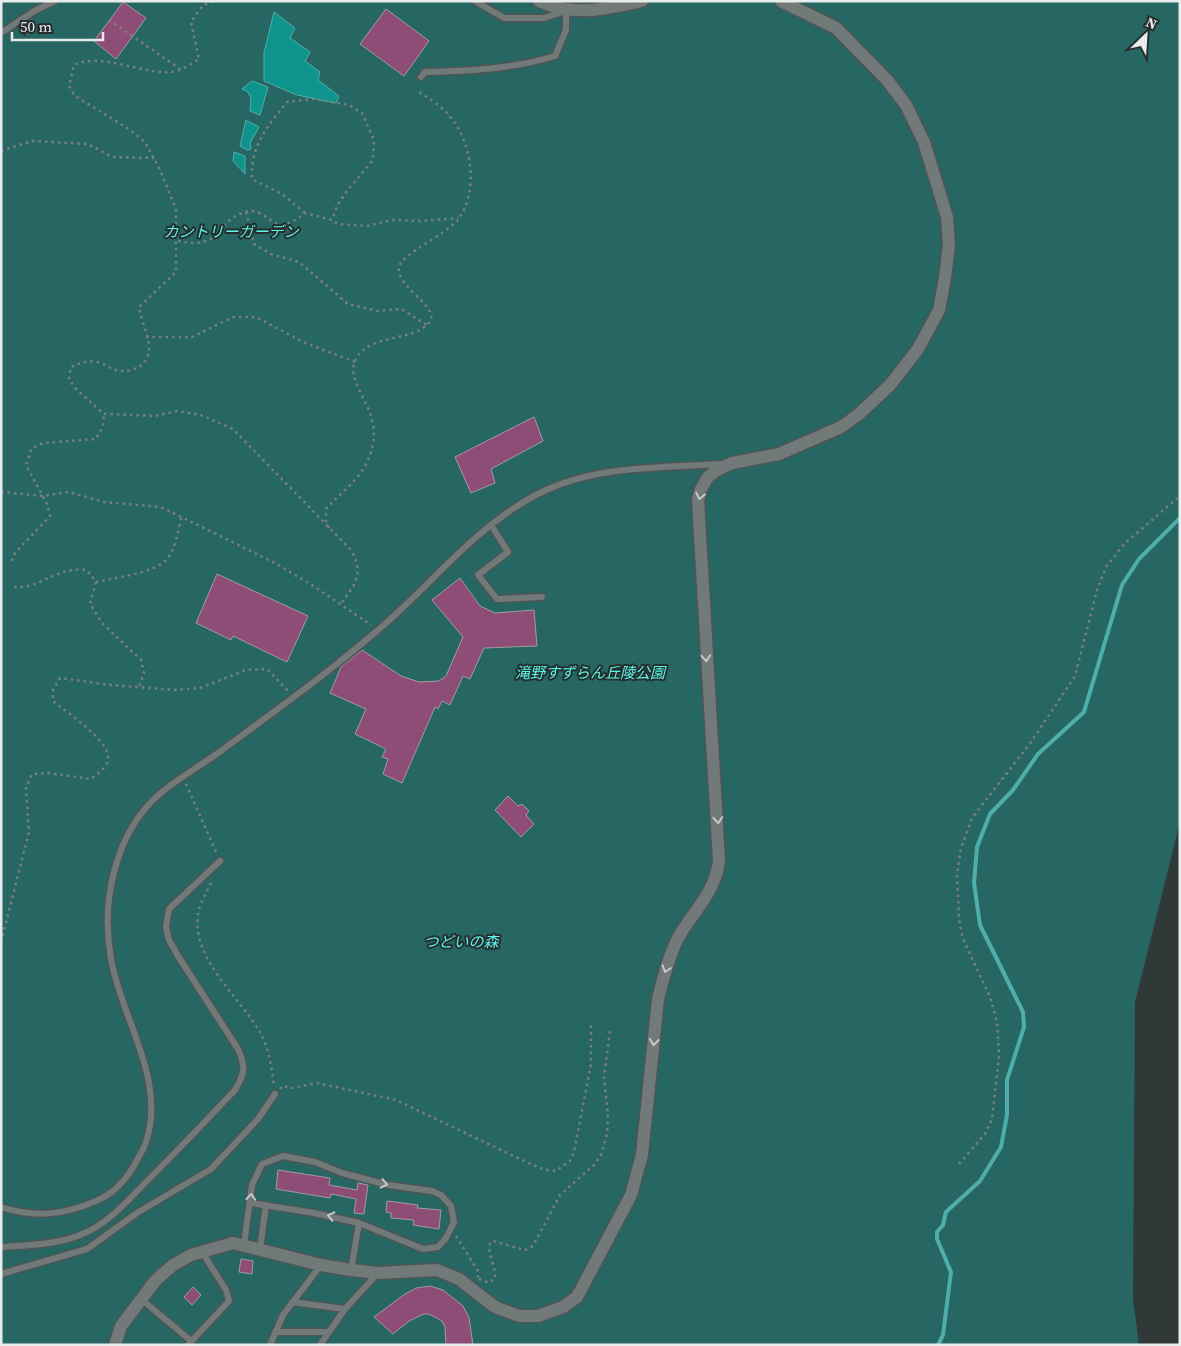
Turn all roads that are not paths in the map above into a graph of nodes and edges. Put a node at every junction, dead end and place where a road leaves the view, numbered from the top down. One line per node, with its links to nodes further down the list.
1 (55, 1): 7 (lane)
2 (475, 1): 6 (lane)
3 (539, 1): 6 (street)
4 (642, 1): 6 (street)
5 (780, 1): 9 (street)
6 (566, 11): 8 (lane)
7 (1, 33)
8 (421, 77)
9 (732, 463): 10 (lane); 24 (street, one-way to 24)
10 (491, 525): 11 (lane); 16 (lane)
11 (542, 597)
12 (220, 860): 19 (lane)
13 (275, 1094): 25 (lane)
14 (251, 1203): 15 (lane); 17 (lane, one-way to 17); 18 (lane)
15 (266, 1205): 17 (lane, one-way to 15); 20 (lane)
16 (1, 1207)
17 (358, 1223): 23 (lane)
18 (244, 1245): 20 (street); 21 (street)
19 (1, 1247)
20 (260, 1249): 22 (street)
21 (202, 1252): 26 (street); 31 (lane)
22 (321, 1265): 23 (street); 27 (lane)
23 (351, 1270): 24 (street)
24 (378, 1273): 28 (lane)
25 (1, 1274)
26 (141, 1298): 31 (lane); 32 (street)
27 (292, 1302): 28 (lane); 29 (lane)
28 (345, 1309): 30 (lane)
29 (276, 1332): 30 (lane); 33 (lane)
30 (328, 1332): 34 (lane)
31 (189, 1342)
32 (115, 1345)
33 (270, 1345)
34 (320, 1345)

